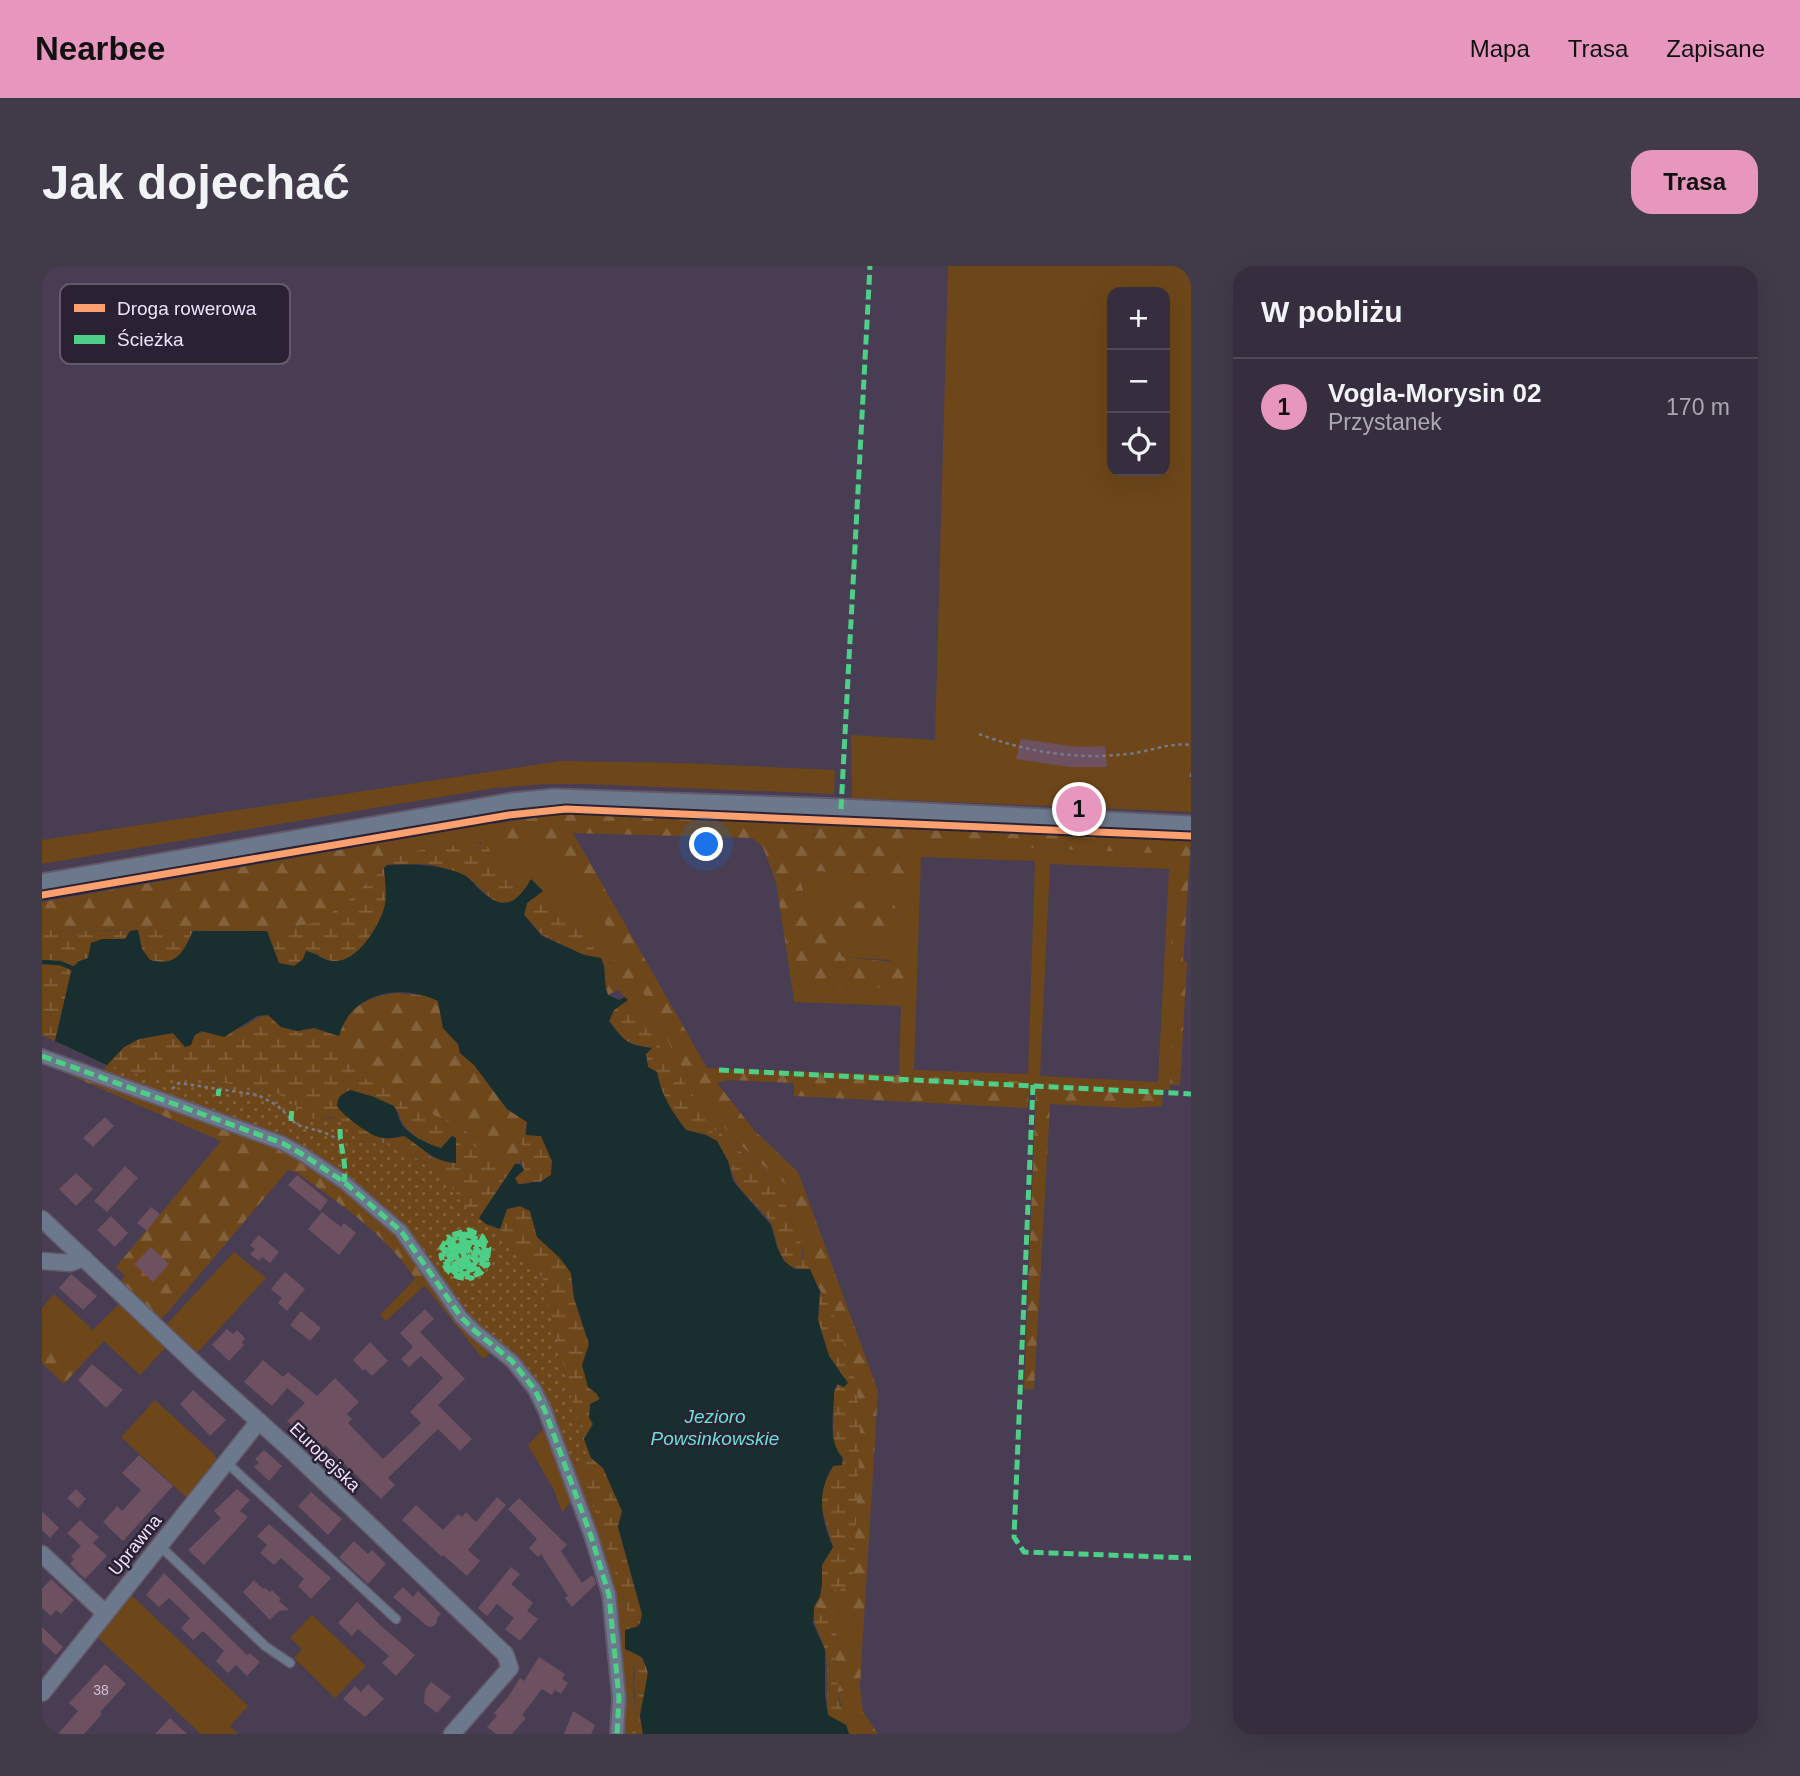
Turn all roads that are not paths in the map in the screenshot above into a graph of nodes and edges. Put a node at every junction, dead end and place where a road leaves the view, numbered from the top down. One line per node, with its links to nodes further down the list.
1 (1191, 826): 2 (street)
2 (42, 884)
3 (42, 1056): 16 (street)
4 (42, 1219): 5 (street, Europejska)
5 (84, 1258): 6 (street); 7 (street, Europejska)
6 (42, 1261)
7 (259, 1421): 8 (street, Uprawna); 15 (street, Europejska)
8 (226, 1462): 9 (street, Uprawna); 12 (lane)
9 (159, 1545): 11 (street, Uprawna); 13 (lane)
10 (42, 1554): 11 (street)
11 (105, 1613): 14 (street, Uprawna)
12 (396, 1619)
13 (290, 1662)
14 (42, 1693)
15 (452, 1734)
16 (617, 1734)

